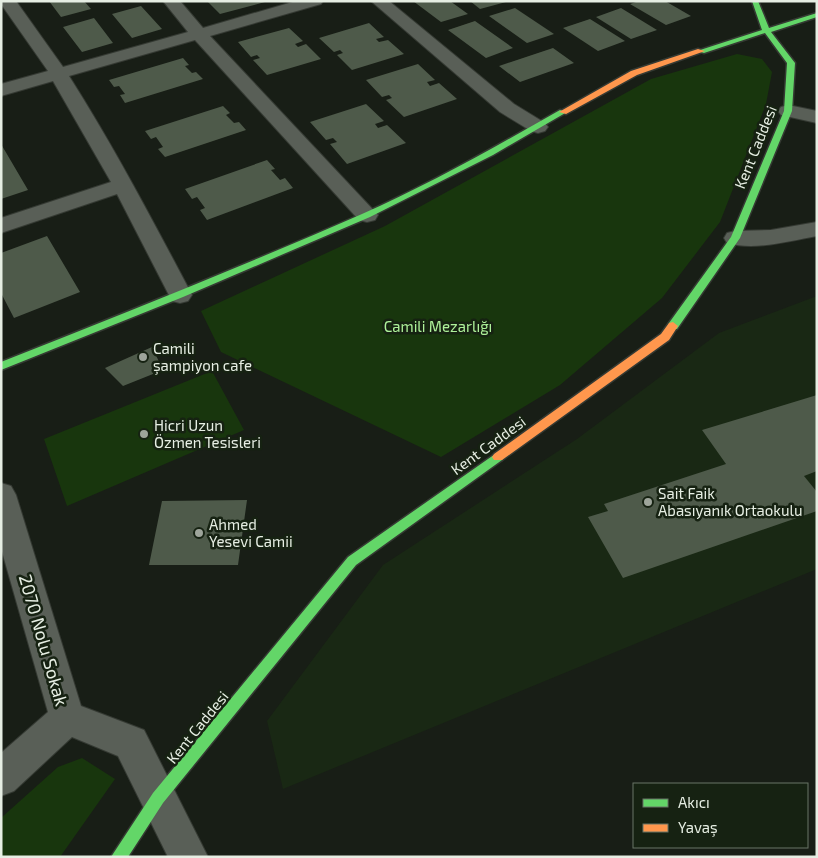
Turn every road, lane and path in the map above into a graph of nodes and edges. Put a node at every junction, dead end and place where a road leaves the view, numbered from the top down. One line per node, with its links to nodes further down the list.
1 (7, 1): 9 (street)
2 (171, 1): 8 (street)
3 (315, 1): 8 (street)
4 (379, 1): 13 (street)
5 (755, 1): 7 (street, Kent Caddesi)
6 (817, 15): 7 (street)
7 (766, 30): 11 (street, Kent Caddesi); 13 (street)
8 (199, 34): 9 (street); 15 (street)
9 (60, 73): 10 (street); 14 (street)
10 (1, 90)
11 (788, 111): 12 (street); 18 (street, Kent Caddesi)
12 (817, 117)
13 (538, 127): 15 (street)
14 (123, 185): 16 (street); 19 (street)
15 (367, 215): 19 (street)
16 (1, 226)
17 (817, 229): 18 (street)
18 (735, 238): 24 (street, Kent Caddesi)
19 (180, 295): 20 (street)
20 (1, 366)
21 (1, 495): 22 (street, 2070 Nolu Sokak)
22 (67, 718): 23 (street); 24 (street, 2070 Nolu Sokak)
23 (1, 778)
24 (158, 798): 25 (street, Kent Caddesi); 26 (street, 2070 Nolu Sokak)
25 (119, 857)
26 (189, 857)

